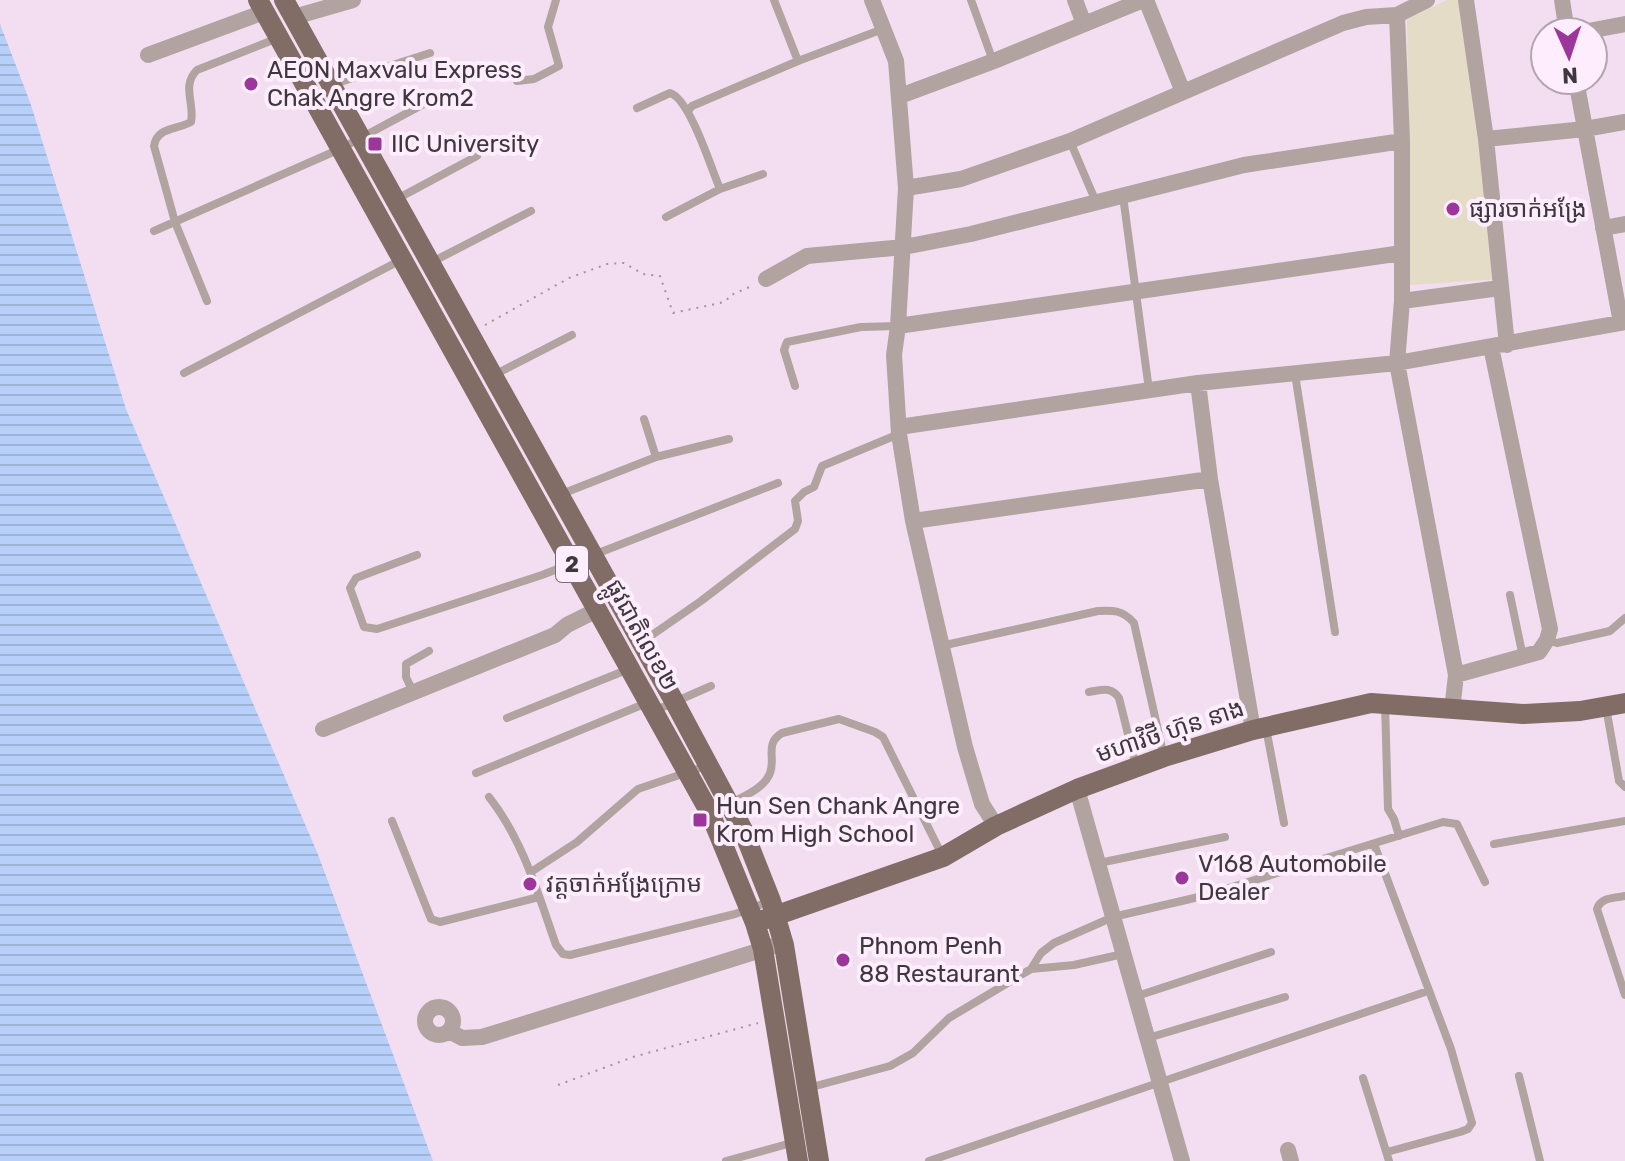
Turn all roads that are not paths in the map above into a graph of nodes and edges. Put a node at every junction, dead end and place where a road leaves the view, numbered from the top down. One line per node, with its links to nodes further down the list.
1 (353, 0): 11 (street)
2 (556, 0): 20 (lane)
3 (774, 0): 18 (lane)
4 (872, 0): 14 (street)
5 (971, 0): 19 (lane)
6 (1075, 0): 13 (street)
7 (1144, 0): 13 (street); 22 (street)
8 (1427, 0): 12 (street)
9 (1466, 0): 31 (street)
10 (261, 6): 15 (main road, ផ្លូវជាតិលេខ២ / 2); 17 (street)
11 (289, 9): 21 (main road, ផ្លូវជាតិលេខ២ / 2)
12 (1397, 15): 22 (street); 33 (street)
13 (1084, 24): 19 (street)
14 (884, 29): 18 (lane); 23 (street)
15 (279, 38): 34 (main road, ផ្លូវជាតិលេខ២ / 2); 44 (lane)
16 (430, 53): 21 (lane)
17 (148, 55)
18 (798, 61): 27 (lane)
19 (994, 61): 23 (street)
20 (517, 81)
21 (330, 86): 30 (main road, ផ្លូវជាតិលេខ២ / 2)
22 (1183, 92): 32 (street)
23 (900, 96): 37 (street)
24 (1579, 96): 29 (street)
25 (435, 98): 30 (lane)
26 (637, 108): 27 (lane)
27 (688, 111): 38 (lane)
28 (1625, 122): 29 (street)
29 (1585, 129): 31 (street); 46 (street)
30 (359, 139): 34 (lane); 40 (main road, ផ្លូវជាតិលេខ២ / 2)
31 (1486, 139): 53 (street)
32 (1070, 141): 37 (street); 41 (lane)
33 (1402, 141): 39 (street); 49 (street)
34 (340, 149): 44 (lane); 50 (main road, ផ្លូវជាតិលេខ២ / 2)
35 (477, 156): 40 (lane)
36 (763, 174): 38 (lane)
37 (906, 188): 48 (street)
38 (720, 189): 43 (lane)
39 (1123, 195): 41 (street); 54 (lane)
40 (394, 200): 51 (main road, ផ្លូវជាតិលេខ២ / 2)
41 (1096, 202): 48 (street)
42 (531, 211): 51 (lane)
43 (666, 217)
44 (175, 222): 47 (lane); 56 (lane)
45 (1625, 224): 46 (street)
46 (1603, 228): 59 (street)
47 (154, 231)
48 (904, 247): 52 (street); 60 (street)
49 (1402, 253): 54 (street); 57 (street)
50 (402, 260): 58 (main road, ផ្លូវជាតិលេខ២ / 2); 64 (lane)
51 (429, 263): 55 (main road, ផ្លូវជាតិលេខ២ / 2)
52 (766, 279)
53 (1500, 288): 57 (street); 62 (street)
54 (1135, 291): 60 (street); 69 (lane)
55 (449, 299): 58 (main road); 66 (main road, ផ្លូវជាតិលេខ២ / 2)
56 (207, 301)
57 (1402, 301): 63 (street)
58 (429, 309): 74 (main road, ផ្លូវជាតិលេខ២ / 2)
59 (1623, 323): 62 (street)
60 (898, 326): 68 (lane); 71 (street)
61 (572, 335): 66 (lane)
62 (1499, 346): 63 (street); 87 (street)
63 (1397, 363): 65 (street); 93 (street)
64 (184, 373)
65 (1295, 373): 67 (street); 86 (lane)
66 (492, 376): 73 (main road, ផ្លូវជាតិលេខ២ / 2)
67 (1198, 383): 69 (street); 76 (street)
68 (795, 386)
69 (1149, 390): 71 (street)
70 (644, 419): 75 (lane)
71 (899, 431): 79 (street); 88 (lane)
72 (729, 439): 75 (lane)
73 (530, 443): 74 (main road); 78 (main road, ផ្លូវជាតិលេខ២ / 2)
74 (509, 453): 82 (main road, ផ្លូវជាតិលេខ២ / 2)
75 (656, 457): 78 (lane)
76 (1210, 479): 79 (street); 103 (street)
77 (778, 483): 81 (lane)
78 (559, 496): 81 (main road, ផ្លូវជាតិលេខ២ / 2)
79 (913, 521): 89 (street)
80 (417, 555): 82 (lane)
81 (593, 556): 82 (lane); 88 (main road, ផ្លូវជាតិលេខ២ / 2)
82 (572, 563): 84 (main road, ផ្លូវជាតិលេខ២ / 2)
83 (1510, 595): 91 (lane)
84 (597, 610): 92 (main road, ផ្លូវជាតិលេខ២ / 2); 96 (street)
85 (1625, 618): 87 (lane)
86 (1335, 632)
87 (1547, 640): 91 (street)
88 (641, 642): 97 (main road, ផ្លូវជាតិលេខ២ / 2)
89 (940, 646): 105 (lane); 118 (street)
90 (429, 651): 96 (lane)
91 (1523, 658): 93 (street)
92 (630, 669): 100 (main road, ផ្លូវជាតិលេខ២ / 2); 102 (lane)
93 (1456, 675): 101 (street)
94 (711, 686): 97 (lane)
95 (1089, 692): 107 (lane)
96 (413, 693): 104 (street)
97 (672, 697): 100 (lane); 106 (main road, ផ្លូវជាតិលេខ២ / 2)
98 (1385, 703): 101 (main road, មហាវិថី ហ៊ុន នាង); 103 (main road, មហាវិថី ហ៊ុន នាង); 119 (lane)
99 (1620, 705): 101 (main road, មហាវិថី ហ៊ុន នាង); 110 (lane)
100 (651, 707): 108 (lane); 109 (main road, ផ្លូវជាតិលេខ២ / 2)
101 (1452, 710)
102 (507, 718)
103 (1260, 728): 105 (main road, មហាវិថី ហ៊ុន នាង); 117 (lane)
104 (323, 729)
105 (1164, 757): 107 (main road, មហាវិថី ហ៊ុន នាង)
106 (709, 765): 109 (lane); 113 (main road, ផ្លូវជាតិលេខ២ / 2)
107 (1137, 767): 111 (main road, មហាវិថី ហ៊ុន នាង)
108 (476, 773)
109 (689, 773): 114 (main road, ផ្លូវជាតិលេខ២ / 2); 125 (lane)
110 (1625, 787)
111 (1077, 789): 118 (main road, មហាវិថី ហ៊ុន នាង); 124 (street)
112 (489, 797): 125 (lane)
113 (730, 804): 114 (lane); 123 (lane); 129 (main road, ផ្លូវជាតិលេខ២ / 2)
114 (710, 813): 130 (main road, ផ្លូវជាតិលេខ២ / 2)
115 (392, 821): 128 (lane)
116 (1625, 821): 122 (lane)
117 (1284, 823)
118 (996, 826): 123 (main road, មហាវិថី ហ៊ុន នាង)
119 (1399, 836): 121 (lane); 126 (lane)
120 (1225, 837): 124 (lane)
121 (1374, 844): 131 (lane); 137 (lane)
122 (1494, 844)
123 (943, 857): 129 (main road, មហាវិថី ហ៊ុន នាង)
124 (1099, 863): 131 (street)
125 (531, 872): 128 (lane)
126 (1485, 882)
127 (1625, 896): 138 (lane)
128 (539, 897): 130 (lane)
129 (773, 908): 130 (main road, មហាវិថី ហ៊ុន នាង); 132 (main road, ផ្លូវជាតិលេខ២ / 2)
130 (752, 916): 133 (main road, ផ្លូវជាតិលេខ២ / 2)
131 (1113, 917): 135 (street); 136 (lane)
132 (784, 945): 133 (street); 146 (main road, ផ្លូវជាតិលេខ២ / 2)
133 (763, 949): 141 (street); 147 (main road, ផ្លូវជាតិលេខ២ / 2)
134 (1271, 952): 139 (lane)
135 (1123, 954): 136 (lane); 139 (street)
136 (1031, 969): 146 (lane)
137 (1428, 991): 145 (lane); 149 (lane)
138 (1625, 995)
139 (1137, 996): 142 (street)
140 (1285, 997): 142 (lane)
141 (449, 1031)
142 (1148, 1038): 145 (street)
143 (1519, 1076): 155 (lane)
144 (1363, 1078): 149 (lane)
145 (1161, 1083): 153 (lane); 154 (street)
146 (807, 1089): 147 (main road, ផ្លូវជាតិលេខ២ / 2)
147 (803, 1147): 148 (lane); 152 (main road, ផ្លូវជាតិលេខ២ / 2)
148 (766, 1149): 150 (lane); 151 (lane)
149 (1388, 1157)
150 (726, 1161)
151 (768, 1161)
152 (819, 1161)
153 (929, 1161)
154 (1182, 1161)
155 (1540, 1161)

